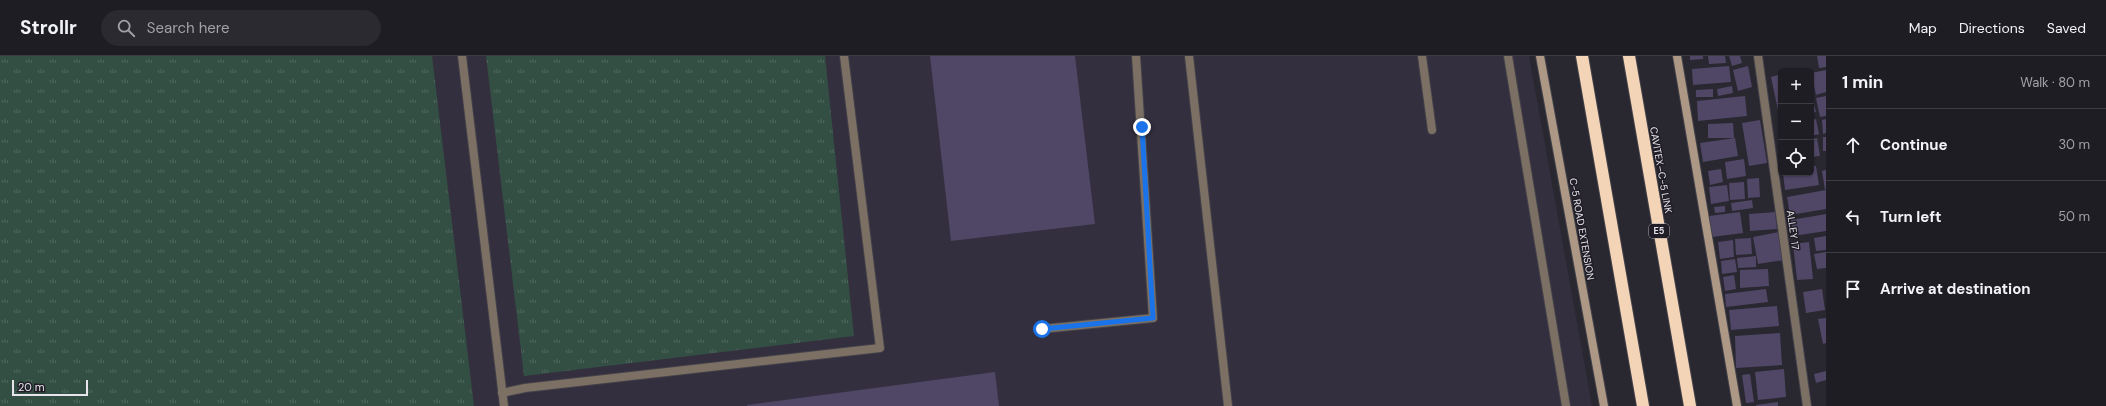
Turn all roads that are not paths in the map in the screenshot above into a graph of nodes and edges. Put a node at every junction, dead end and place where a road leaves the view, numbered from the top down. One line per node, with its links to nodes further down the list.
1 (462, 56): 14 (street)
2 (844, 56): 14 (street)
3 (1136, 56): 13 (street)
4 (1189, 56): 16 (street)
5 (1422, 56): 12 (street)
6 (1508, 56): 17 (street)
7 (1540, 56): 18 (main road, C-5 ROAD EXTENSION)
8 (1582, 56): 19 (highway)
9 (1629, 56): 20 (highway, CAVITEX–C-5 LINK / E5)
10 (1677, 56): 21 (main road)
11 (1758, 56): 22 (street, ALLEY 17)
12 (1432, 130)
13 (1042, 329)
14 (502, 393): 15 (street)
15 (504, 406)
16 (1228, 406)
17 (1566, 406)
18 (1604, 406)
19 (1643, 406)
20 (1690, 406)
21 (1737, 406)
22 (1807, 406)

